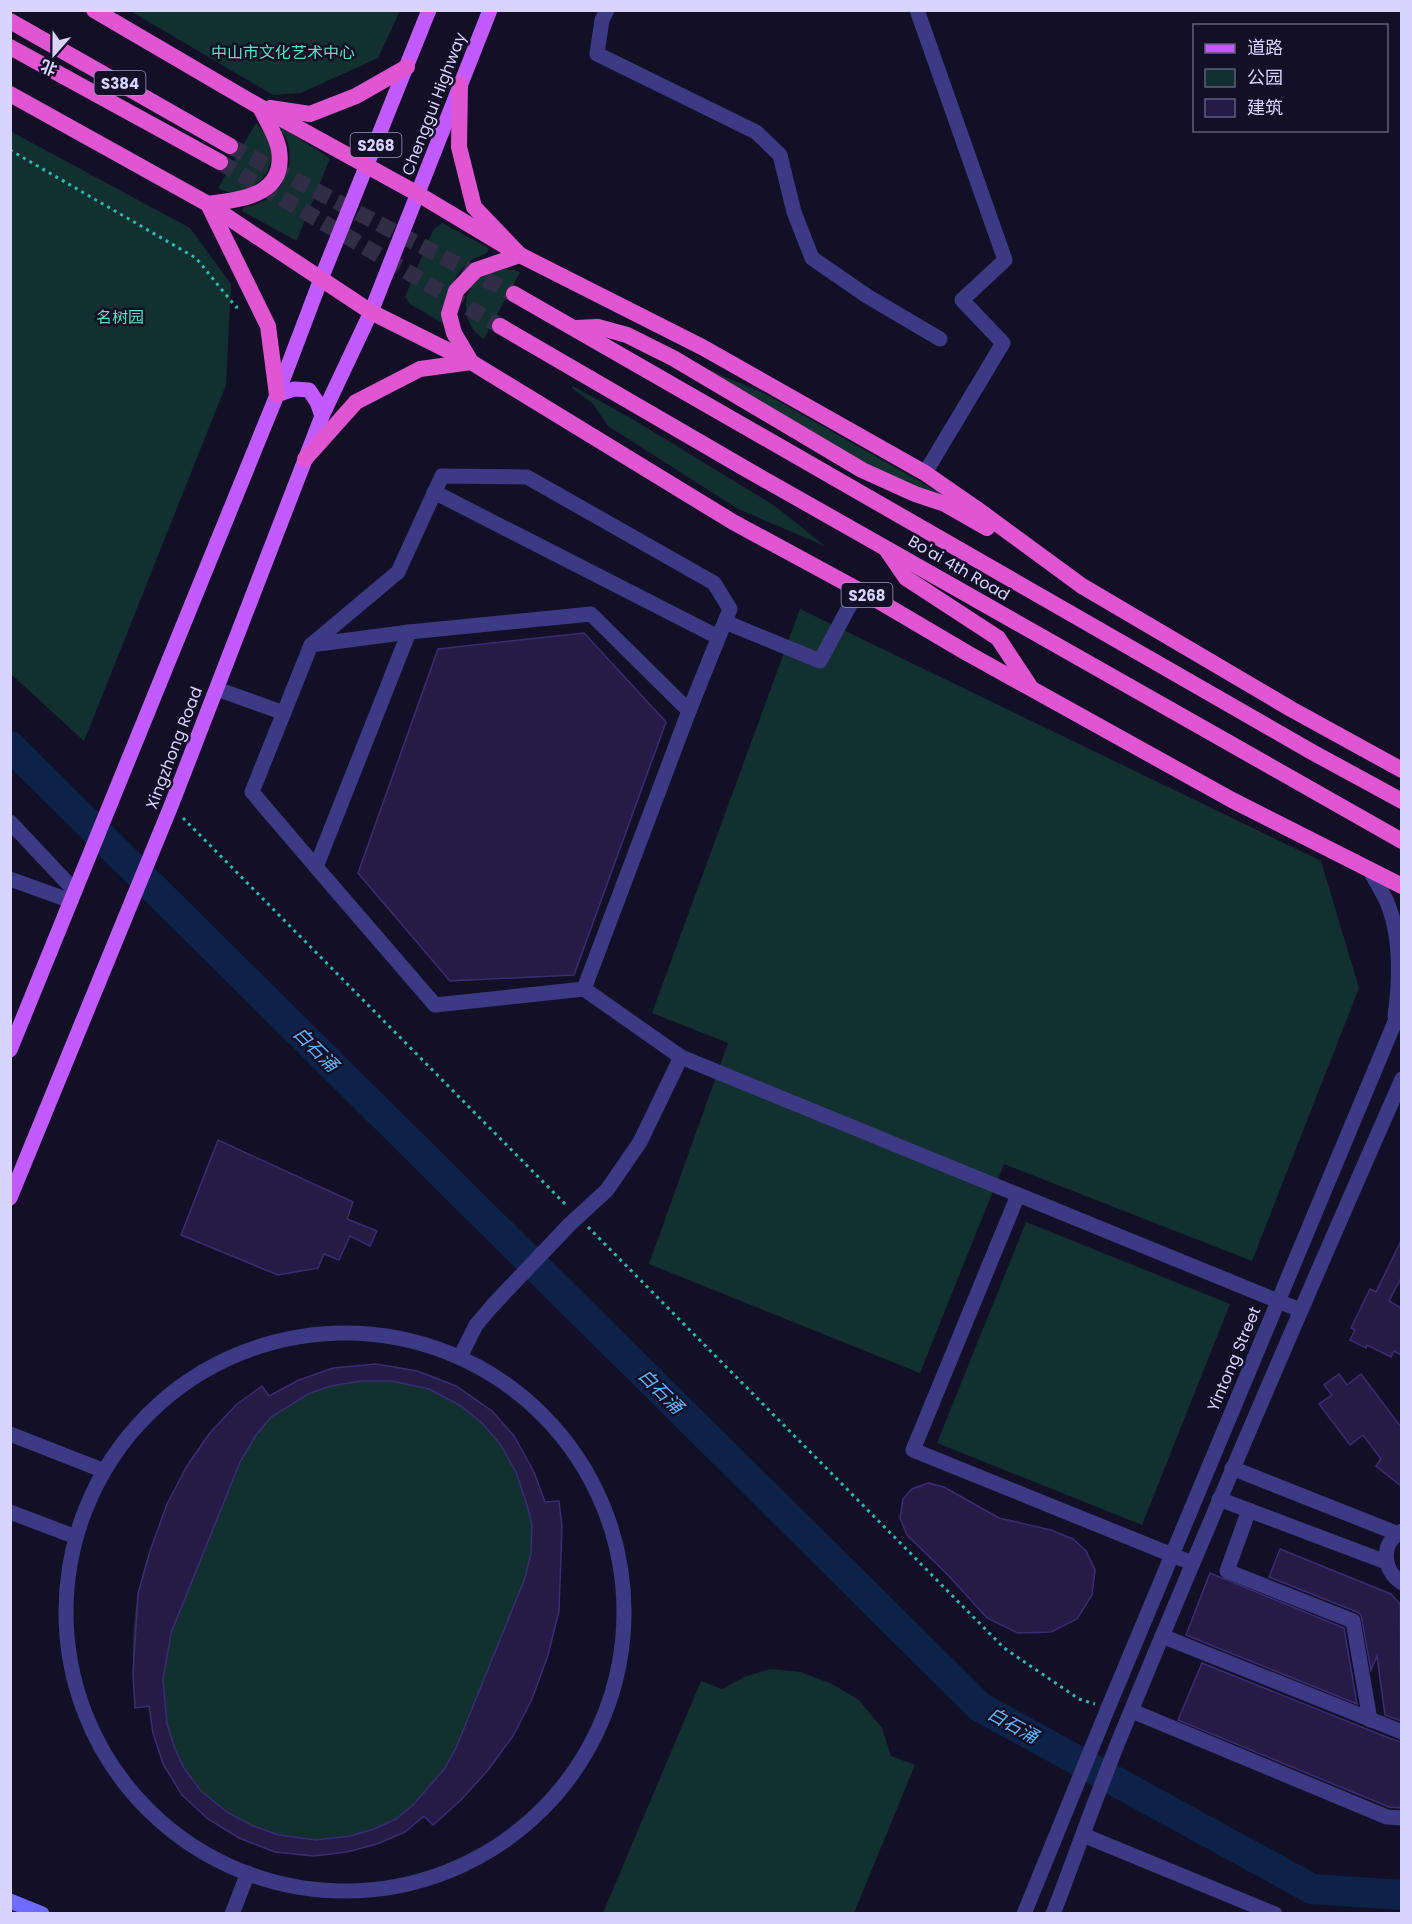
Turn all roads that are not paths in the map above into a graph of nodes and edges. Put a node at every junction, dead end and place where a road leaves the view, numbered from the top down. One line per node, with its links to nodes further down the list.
1 (94, 10): 11 (highway)
2 (429, 10): 8 (main road, S268)
3 (490, 10): 9 (main road, Chenggui Highway / S268)
4 (607, 10): 23 (street)
5 (917, 10): 28 (street)
6 (10, 21): 12 (highway, S384)
7 (10, 47): 13 (highway, S384)
8 (407, 67): 11 (highway); 14 (main road, S268)
9 (460, 84): 15 (main road, Chenggui Highway / S268); 17 (highway, S268)
10 (10, 93): 16 (highway)
11 (260, 107): 14 (highway); 16 (highway)
12 (230, 146)
13 (220, 162)
14 (368, 166): 15 (highway, S268); 18 (main road, S268)
15 (418, 194): 17 (highway, S268); 20 (main road, Chenggui Highway / S268)
16 (208, 204): 18 (highway); 25 (highway)
17 (520, 255): 24 (highway); 28 (highway, S268)
18 (321, 279): 20 (highway, S268); 25 (main road)
19 (514, 294): 22 (highway, Bo'ai 4th Road)
20 (371, 312): 24 (highway, S268); 26 (main road, Xingzhong Road)
21 (500, 326): 30 (highway, Bo'ai 4th Road)
22 (574, 328): 31 (highway); 42 (highway, Bo'ai 4th Road)
23 (940, 339)
24 (471, 363): 27 (highway); 32 (highway, S268)
25 (277, 395): 26 (main road); 49 (main road)
26 (322, 416): 27 (main road, Xingzhong Road)
27 (305, 459): 37 (main road, Xingzhong Road)
28 (925, 473): 31 (highway, S268)
29 (434, 492): 33 (street); 35 (street); 36 (street)
30 (884, 546): 38 (highway); 44 (highway, Bo'ai 4th Road)
31 (1082, 586): 41 (highway, S268)
32 (858, 590): 33 (street); 38 (highway, S268)
33 (725, 622): 35 (street)
34 (409, 632): 36 (street); 39 (street); 45 (street)
35 (718, 637): 39 (street)
36 (311, 645): 40 (street)
37 (217, 689): 40 (street); 57 (main road, Xingzhong Road)
38 (1031, 689): 46 (highway, S268)
39 (689, 711): 50 (street)
40 (284, 713): 45 (street)
41 (1401, 770)
42 (1401, 801)
43 (10, 822): 49 (street)
44 (1401, 841)
45 (316, 867): 50 (street)
46 (1369, 869): 48 (highway, S268); 52 (street)
47 (10, 879): 49 (street)
48 (1401, 886)
49 (73, 896): 53 (main road)
50 (584, 989): 54 (street)
51 (1401, 1005): 52 (street, Yintong Street)
52 (1394, 1024): 58 (street, Yintong Street)
53 (10, 1050)
54 (681, 1058): 56 (street); 60 (street)
55 (1401, 1079): 59 (street)
56 (1018, 1195): 58 (street); 69 (street)
57 (10, 1197)
58 (1277, 1300): 59 (street); 69 (street, Yintong Street)
59 (1300, 1310): 62 (street)
60 (461, 1355): 63 (street); 79 (street)
61 (10, 1434): 63 (street)
62 (1232, 1468): 64 (street); 67 (street)
63 (102, 1470): 68 (street)
64 (1219, 1498): 65 (street); 71 (street)
65 (1249, 1510): 70 (street); 75 (street)
66 (10, 1512): 68 (street)
67 (1399, 1532): 70 (street)
68 (76, 1537): 79 (street)
69 (1172, 1555): 71 (street); 83 (street, Yintong Street)
70 (1386, 1562): 72 (street)
71 (1192, 1563): 73 (street)
72 (1401, 1583)
73 (1162, 1636): 74 (street); 75 (street)
74 (1132, 1711): 77 (street); 78 (street)
75 (1370, 1720): 76 (street)
76 (1401, 1732)
77 (1401, 1818)
78 (1085, 1828): 84 (street); 85 (street)
79 (248, 1873): 82 (street)
80 (10, 1901): 81 (main road)
81 (42, 1914)
82 (232, 1914)
83 (1024, 1914)
84 (1053, 1914)
85 (1275, 1914)

